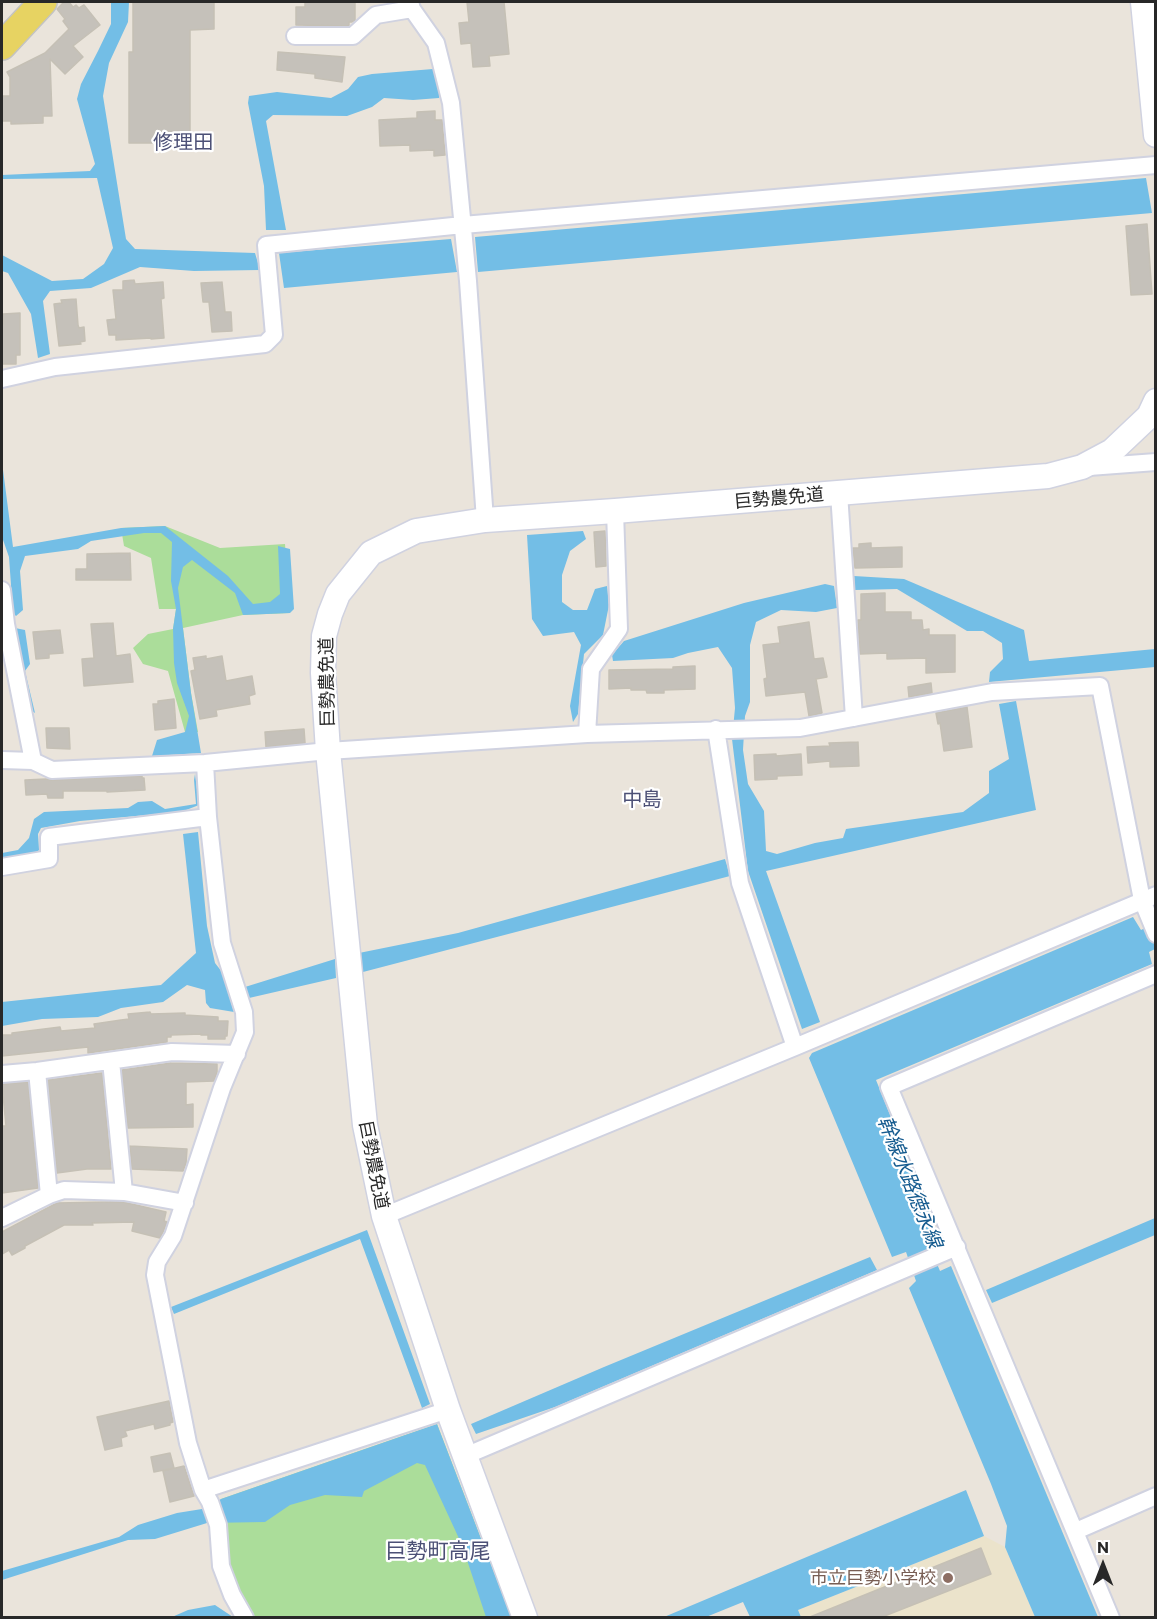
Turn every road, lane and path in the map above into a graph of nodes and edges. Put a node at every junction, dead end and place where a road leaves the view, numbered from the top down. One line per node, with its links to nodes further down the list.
1 (1143, 2): 6 (street)
2 (39, 4): 5 (main road)
3 (411, 5): 4 (street); 8 (street)
4 (296, 36)
5 (2, 46)
6 (1155, 135)
7 (1155, 165): 8 (street)
8 (463, 225): 9 (street); 15 (street)
9 (2, 380)
10 (1155, 401): 12 (street, 巨勢農免道)
11 (1155, 462): 12 (street)
12 (1082, 467): 13 (street, 巨勢農免道)
13 (839, 493): 14 (street, 巨勢農免道); 17 (street)
14 (615, 511): 15 (street, 巨勢農免道); 19 (street)
15 (485, 520): 20 (street, 巨勢農免道)
16 (2, 590): 22 (street)
17 (854, 718): 18 (street); 26 (street)
18 (721, 729): 19 (street); 29 (street)
19 (587, 734): 20 (street)
20 (328, 751): 23 (street); 37 (street, 巨勢農免道)
21 (2, 760): 22 (street)
22 (33, 761): 23 (street)
23 (205, 763): 24 (street)
24 (208, 817): 25 (street); 30 (street)
25 (2, 867)
26 (1148, 902): 27 (street); 29 (street)
27 (1155, 934)
28 (1155, 974): 39 (street)
29 (795, 1047): 37 (street)
30 (237, 1054): 31 (street); 36 (street)
31 (111, 1060): 32 (street); 34 (street)
32 (37, 1071): 33 (street); 35 (street)
33 (2, 1074)
34 (124, 1192): 35 (street); 36 (street)
35 (49, 1195): 38 (street)
36 (185, 1203): 42 (street)
37 (384, 1216): 40 (street, 巨勢農免道)
38 (2, 1218)
39 (957, 1247): 41 (street); 44 (street)
40 (448, 1410): 41 (street, 巨勢農免道); 42 (street)
41 (465, 1456): 46 (street, 巨勢農免道)
42 (206, 1496): 45 (street)
43 (1155, 1496): 44 (street)
44 (1076, 1531): 47 (street)
45 (245, 1617)
46 (525, 1617)
47 (1111, 1617)

